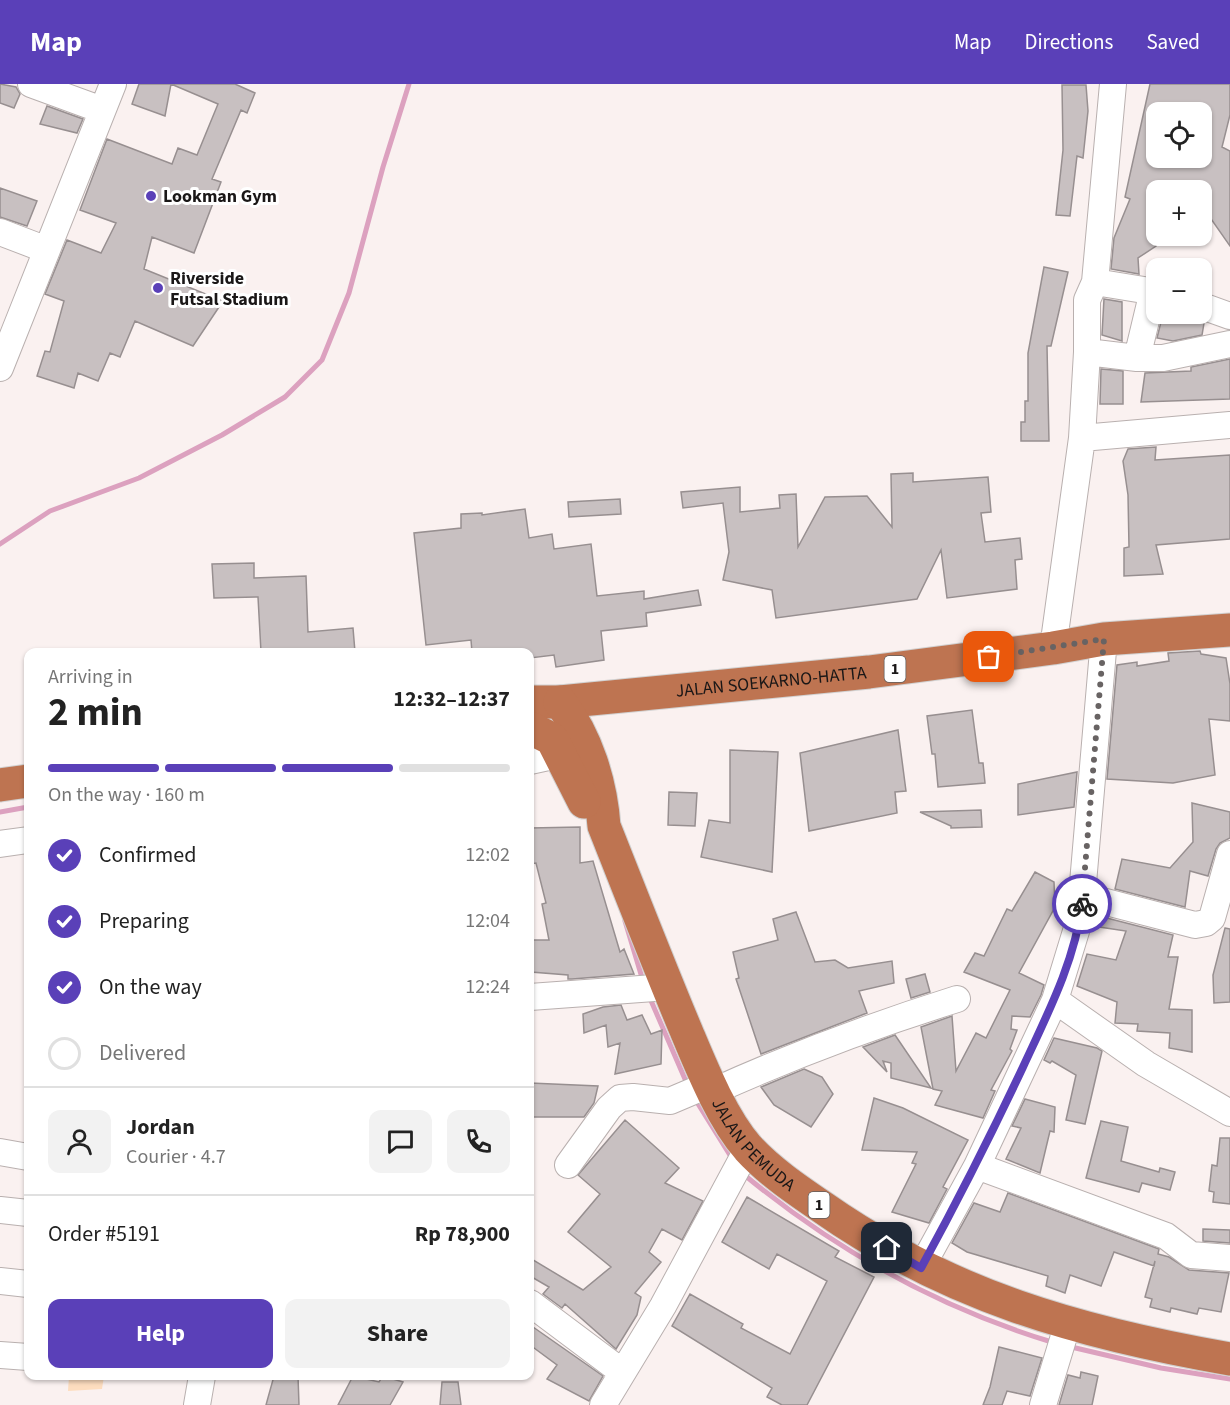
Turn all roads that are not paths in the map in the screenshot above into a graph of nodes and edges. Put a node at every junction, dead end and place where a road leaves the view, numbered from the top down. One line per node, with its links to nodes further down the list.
1 (31, 84): 4 (street)
2 (113, 84): 4 (street)
3 (1113, 84): 7 (street)
4 (102, 110): 6 (street)
5 (0, 232): 6 (street)
6 (47, 250): 11 (street)
7 (1095, 282): 8 (street); 14 (street)
8 (1146, 290)
9 (1212, 310): 10 (street)
10 (1230, 316)
11 (9, 320): 16 (street)
12 (1146, 324): 15 (street)
13 (1230, 344): 15 (street)
14 (1087, 352): 15 (street); 18 (street)
15 (1137, 358)
16 (0, 368)
17 (1230, 425): 18 (street)
18 (1082, 438): 21 (street)
19 (1230, 630): 20 (highway, JALAN SOEKARNO-HATTA / 1)
20 (1104, 639): 21 (highway, JALAN SOEKARNO-HATTA / 1); 34 (street)
21 (1053, 648): 22 (highway, JALAN SOEKARNO-HATTA / 1)
22 (545, 702): 30 (highway, JALAN PEMUDA / 1)
23 (534, 730): 24 (highway, JALAN PEMUDA / 1)
24 (562, 754): 26 (street); 30 (highway, JALAN PEMUDA / 1)
25 (24, 760): 27 (highway)
26 (534, 760)
27 (0, 763)
28 (24, 782): 29 (highway)
29 (0, 785)
30 (604, 826): 35 (highway, JALAN PEMUDA / 1)
31 (24, 841): 32 (street)
32 (0, 844)
33 (1230, 854): 34 (street)
34 (1083, 896): 38 (street)
35 (651, 988): 36 (street); 39 (highway, JALAN PEMUDA / 1)
36 (534, 997)
37 (957, 999): 39 (street)
38 (1055, 1000): 40 (street); 45 (street)
39 (708, 1087): 42 (highway, JALAN PEMUDA / 1); 44 (street)
40 (1230, 1113)
41 (0, 1152): 43 (street)
42 (746, 1152): 49 (highway, JALAN PEMUDA / 1); 57 (street)
43 (24, 1156)
44 (568, 1165)
45 (977, 1166): 48 (street); 49 (street)
46 (0, 1210): 47 (street)
47 (24, 1213)
48 (1230, 1258)
49 (921, 1268): 53 (highway, JALAN PEMUDA / 1)
50 (0, 1281): 51 (street)
51 (24, 1284)
52 (534, 1306): 57 (street)
53 (1063, 1337): 56 (highway, JALAN PEMUDA / 1); 61 (street)
54 (0, 1355): 55 (street)
55 (24, 1357)
56 (1230, 1359)
57 (622, 1372): 60 (street)
58 (201, 1380): 59 (street)
59 (197, 1405)
60 (603, 1405)
61 (1043, 1405)

